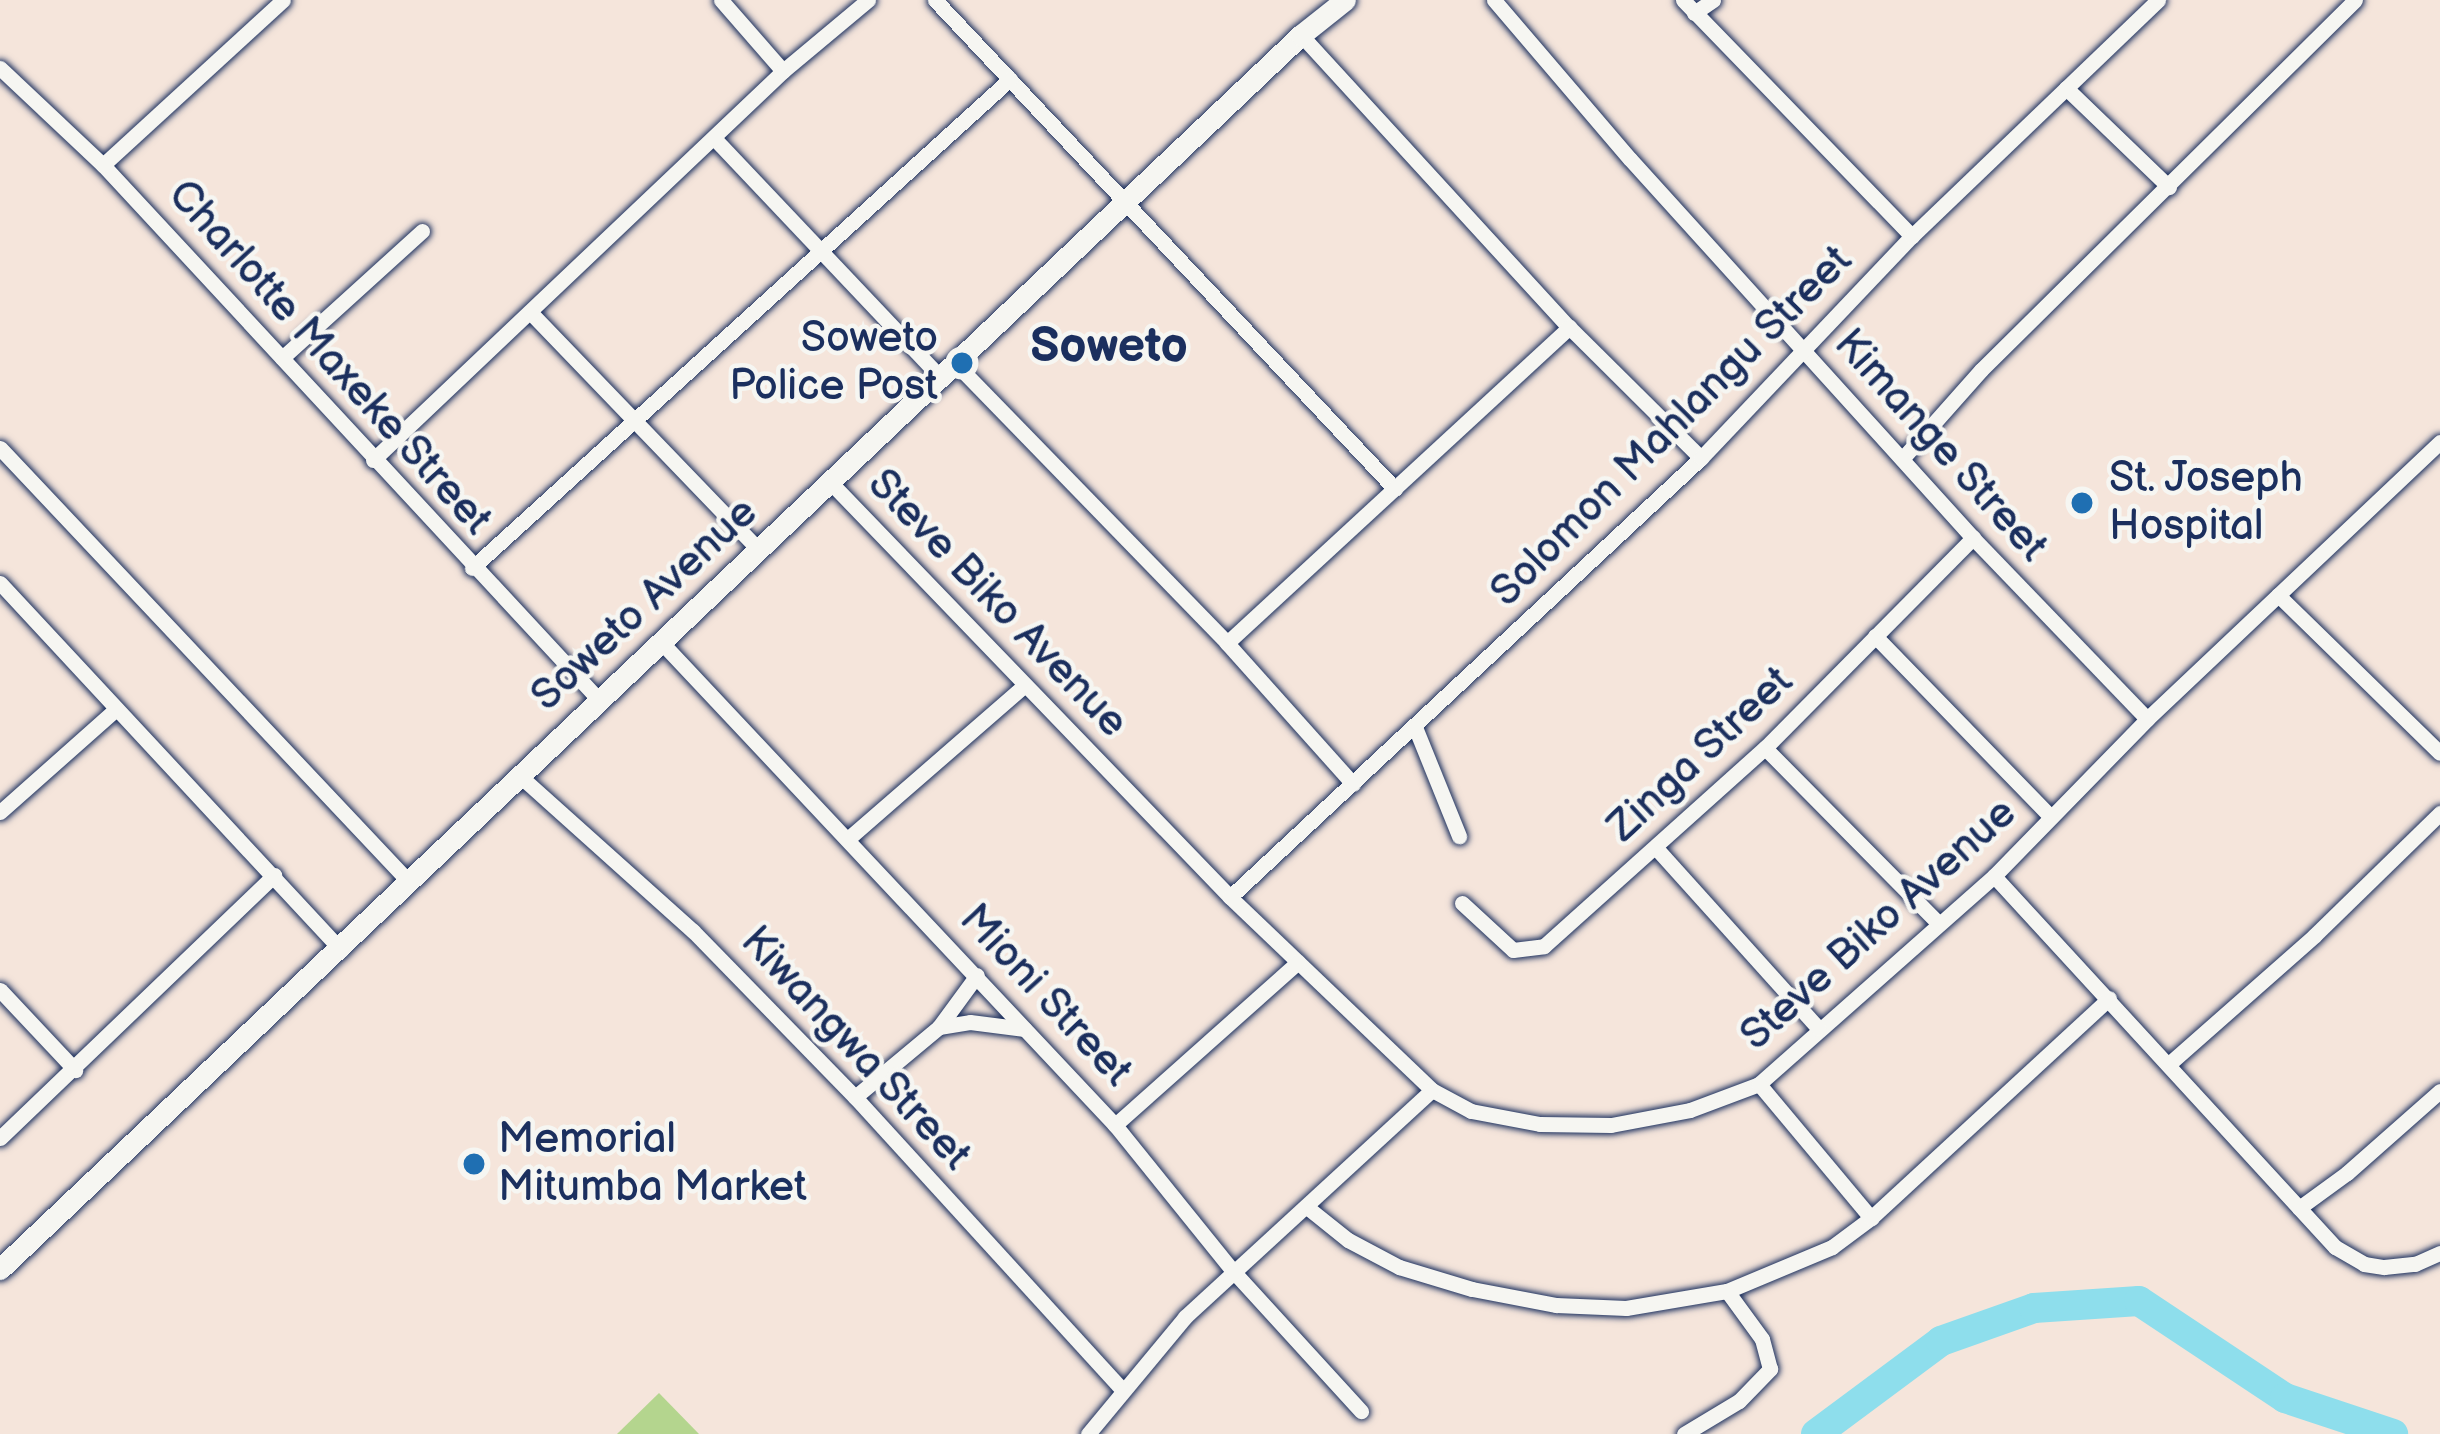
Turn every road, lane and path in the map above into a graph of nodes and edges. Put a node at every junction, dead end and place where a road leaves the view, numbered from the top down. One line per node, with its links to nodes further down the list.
1 (283, 0): 17 (street)
2 (722, 0): 13 (street)
3 (868, 0): 13 (street)
4 (935, 0): 14 (street)
5 (1345, 0): 11 (street, Soweto Avenue)
6 (1494, 0): 25 (street, Kimange Street)
7 (1713, 0): 10 (street)
8 (2158, 0): 15 (street, Solomon Mahlangu Street)
9 (2356, 0): 18 (street)
10 (1689, 6): 21 (street)
11 (1301, 34): 19 (street, Soweto Avenue); 24 (street)
12 (0, 68): 17 (street, Charlotte Maxeke Street)
13 (783, 71): 16 (street)
14 (1010, 79): 19 (street); 22 (street)
15 (2066, 88): 18 (street); 21 (street, Solomon Mahlangu Street)
16 (714, 138): 22 (street); 23 (street)
17 (103, 166): 26 (street, Charlotte Maxeke Street)
18 (2169, 188): 32 (street)
19 (1122, 203): 27 (street, Soweto Avenue); 35 (street)
20 (422, 231): 26 (street)
21 (1912, 236): 25 (street, Solomon Mahlangu Street)
22 (820, 250): 27 (street); 28 (street)
23 (530, 312): 28 (street); 33 (street)
24 (1569, 327): 31 (street); 35 (street)
25 (1803, 350): 31 (street, Solomon Mahlangu Street); 32 (street, Kimange Street)
26 (282, 358): 33 (street, Charlotte Maxeke Street)
27 (948, 371): 34 (street, Soweto Avenue); 43 (street)
28 (632, 420): 37 (street); 38 (street)
29 (2440, 442): 40 (street, Steve Biko Avenue)
30 (0, 448): 61 (street)
31 (1701, 458): 48 (street, Solomon Mahlangu Street)
32 (1902, 459): 36 (street, Kimange Street)
33 (373, 460): 38 (street, Charlotte Maxeke Street)
34 (832, 484): 37 (street, Soweto Avenue); 44 (street, Steve Biko Avenue)
35 (1395, 489): 43 (street)
36 (1973, 538): 41 (street, Zinga Street); 47 (street, Kimange Street)
37 (760, 550): 42 (street, Soweto Avenue)
38 (472, 568): 45 (street, Charlotte Maxeke Street)
39 (0, 583): 46 (street)
40 (2278, 595): 47 (street, Steve Biko Avenue); 50 (street)
41 (1875, 636): 49 (street, Zinga Street); 55 (street)
42 (662, 643): 45 (street, Soweto Avenue); 56 (street, Mioni Street)
43 (1227, 643): 52 (street)
44 (1024, 686): 56 (street); 62 (street, Steve Biko Avenue)
45 (600, 700): 51 (street, Soweto Avenue)
46 (116, 709): 53 (street); 59 (street)
47 (2146, 719): 55 (street, Steve Biko Avenue)
48 (1415, 727): 52 (street, Solomon Mahlangu Street); 57 (street)
49 (1765, 748): 58 (street, Zinga Street); 64 (street)
50 (2440, 753)
51 (520, 776): 61 (street, Soweto Avenue); 78 (street, Kiwangwa Street)
52 (1353, 784): 62 (street, Solomon Mahlangu Street)
53 (0, 812)
54 (2440, 812): 73 (street)
55 (2051, 817): 60 (street, Steve Biko Avenue)
56 (850, 836): 67 (street, Mioni Street)
57 (1459, 836)
58 (1657, 848): 63 (street, Zinga Street); 71 (street)
59 (274, 875): 65 (street); 74 (street)
60 (1994, 875): 64 (street, Steve Biko Avenue); 69 (street)
61 (410, 883): 65 (street, Soweto Avenue)
62 (1231, 897): 66 (street, Steve Biko Avenue)
63 (1462, 903)
64 (1939, 923): 71 (street, Steve Biko Avenue)
65 (340, 950): 85 (street, Soweto Avenue)
66 (1298, 962): 76 (street, Steve Biko Avenue); 79 (street)
67 (977, 975): 70 (street); 72 (street, Mioni Street)
68 (0, 990): 74 (street)
69 (2109, 998): 73 (street); 83 (street)
70 (940, 1028): 72 (street); 78 (street)
71 (1818, 1028): 75 (street, Steve Biko Avenue)
72 (1027, 1029): 79 (street, Mioni Street)
73 (2170, 1063): 82 (street)
74 (75, 1070): 80 (street)
75 (1759, 1084): 76 (street, Steve Biko Avenue); 83 (street)
76 (1432, 1090): 81 (street)
77 (2440, 1091): 82 (street)
78 (855, 1097): 88 (street, Kiwangwa Street)
79 (1115, 1125): 86 (street, Mioni Street)
80 (0, 1138)
81 (1308, 1208): 86 (street); 87 (street)
82 (2299, 1208): 84 (street)
83 (1871, 1218): 87 (street)
84 (2440, 1253)
85 (0, 1269)
86 (1233, 1271): 88 (street); 89 (street, Mioni Street)
87 (1726, 1291): 91 (street)
88 (1121, 1388): 90 (street)
89 (1361, 1411)
90 (1088, 1434)
91 (1684, 1434)

